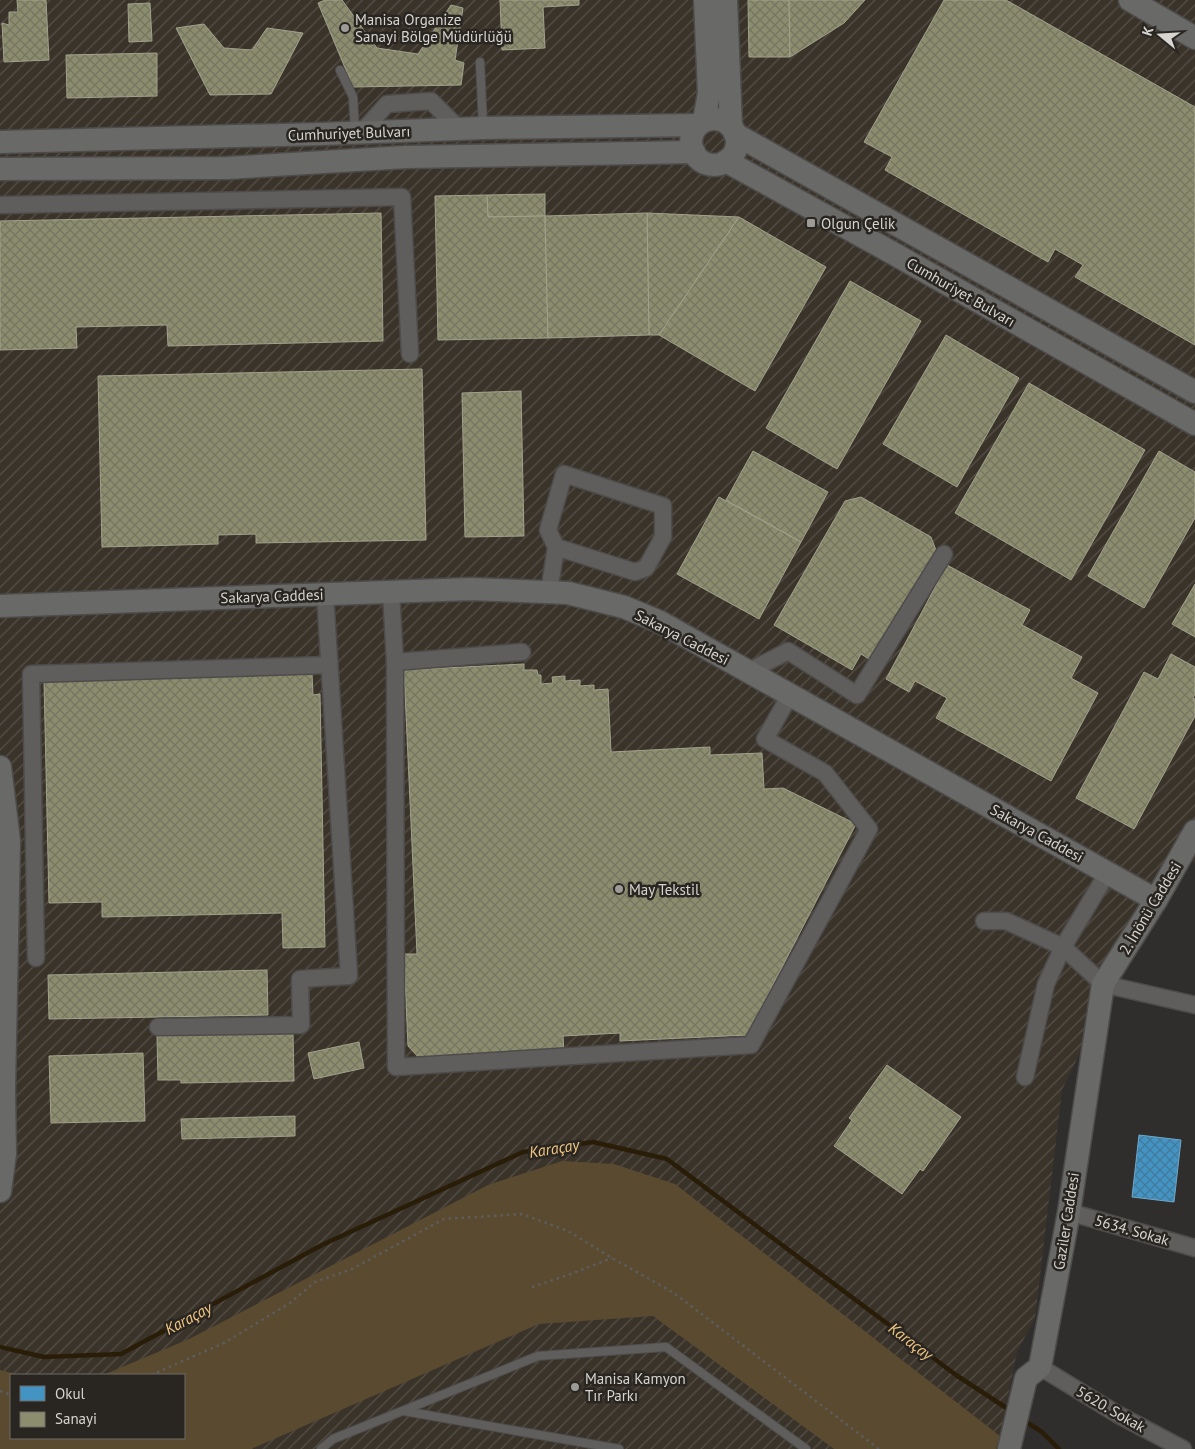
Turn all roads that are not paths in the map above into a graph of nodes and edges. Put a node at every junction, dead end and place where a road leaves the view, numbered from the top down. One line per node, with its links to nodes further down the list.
1 (705, 0): 7 (main road)
2 (726, 0): 9 (main road)
3 (1130, 0): 4 (main road)
4 (1191, 34)
5 (480, 62): 8 (lane)
6 (340, 70): 10 (lane)
7 (701, 123): 8 (main road, Cumhuriyet Bulvarı); 9 (main road); 12 (main road)
8 (483, 128): 10 (main road, Cumhuriyet Bulvarı)
9 (733, 130): 13 (main road); 17 (main road, Cumhuriyet Bulvarı)
10 (358, 133): 11 (main road, Cumhuriyet Bulvarı)
11 (0, 142)
12 (694, 152): 13 (main road); 14 (main road, Cumhuriyet Bulvarı)
13 (726, 161): 18 (main road, Cumhuriyet Bulvarı)
14 (0, 169)
15 (0, 205): 16 (street)
16 (410, 354)
17 (1195, 392)
18 (1195, 424)
19 (556, 547): 19 (street); 22 (street)
20 (944, 554): 28 (street)
21 (391, 592): 22 (main road, Sakarya Caddesi); 23 (main road, Sakarya Caddesi); 26 (street)
22 (550, 592): 28 (main road, Sakarya Caddesi)
23 (325, 594): 24 (main road, Sakarya Caddesi); 27 (street)
24 (0, 606)
25 (522, 652): 26 (street)
26 (395, 662): 29 (street)
27 (330, 665): 36 (street); 39 (street)
28 (748, 672): 29 (main road, Sakarya Caddesi)
29 (790, 695): 32 (main road, Sakarya Caddesi)
30 (0, 767): 41 (main road)
31 (1195, 831): 33 (main road, 2. İnönü Caddesi)
32 (1108, 872): 33 (main road, Sakarya Caddesi); 35 (street)
33 (1156, 900): 37 (main road, 2. İnönü Caddesi)
34 (984, 920): 35 (street)
35 (1063, 947): 37 (street); 40 (street)
36 (36, 958)
37 (1103, 984): 38 (street); 43 (main road, Gaziler Caddesi)
38 (1195, 1005)
39 (158, 1027)
40 (1025, 1077)
41 (2, 1089): 42 (main road)
42 (0, 1191)
43 (1069, 1212): 44 (street, 5634. Sokak); 45 (main road, Gaziler Caddesi)
44 (1195, 1248)
45 (1033, 1372): 50 (main road, Gaziler Caddesi); 51 (street, 5620. Sokak)
46 (404, 1410): 47 (lane); 48 (lane); 49 (lane)
47 (321, 1449)
48 (619, 1449)
49 (806, 1449)
50 (1010, 1449)
51 (1182, 1449)

